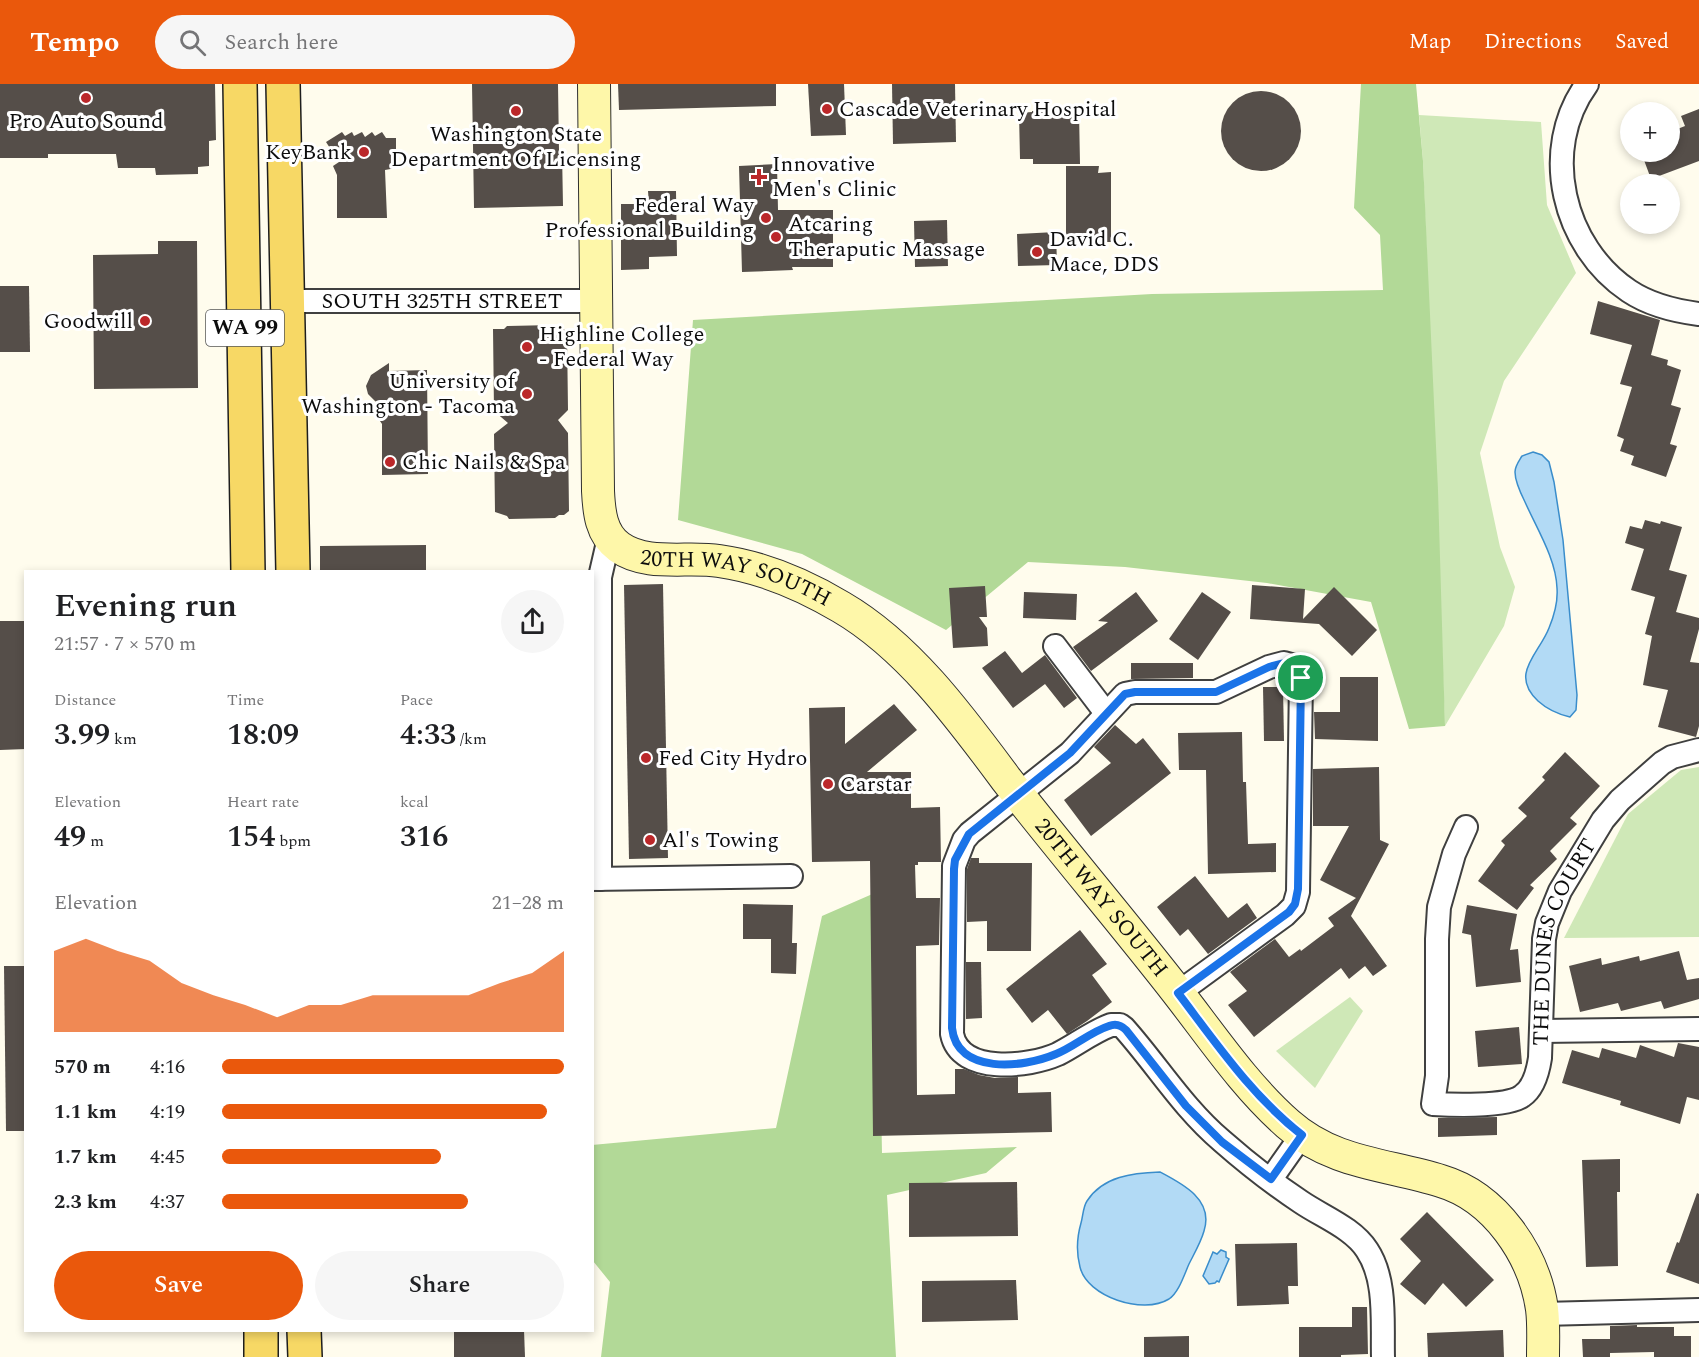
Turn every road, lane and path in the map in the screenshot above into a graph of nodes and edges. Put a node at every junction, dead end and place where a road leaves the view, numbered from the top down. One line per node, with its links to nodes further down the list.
1 (240, 84): 9 (main road, WA 99)
2 (283, 84): 5 (main road, WA 99)
3 (594, 84): 6 (street)
4 (1587, 84): 7 (street)
5 (288, 301): 6 (street, SOUTH 325TH STREET); 10 (main road, WA 99)
6 (596, 301): 8 (street)
7 (1699, 314)
8 (609, 538): 14 (street, 20TH WAY SOUTH); 17 (street)
9 (248, 570)
10 (293, 570)
11 (1056, 646): 12 (street)
12 (1106, 713): 14 (street); 18 (street)
13 (1699, 750): 20 (street, THE DUNES COURT)
14 (1018, 794): 18 (street, 20TH WAY SOUTH); 22 (street)
15 (1466, 827): 20 (street, THE DUNES COURT)
16 (791, 876): 17 (street)
17 (596, 879)
18 (1178, 993): 21 (street, 20TH WAY SOUTH)
19 (1699, 1029): 20 (street)
20 (1541, 1031)
21 (1302, 1135): 22 (street); 24 (street, 20TH WAY SOUTH)
22 (1271, 1179): 29 (street)
23 (1699, 1310): 24 (street)
24 (1543, 1314): 30 (street, 20TH WAY SOUTH)
25 (261, 1332): 27 (main road)
26 (304, 1332): 28 (main road)
27 (261, 1357)
28 (305, 1357)
29 (1383, 1357)
30 (1543, 1357)

